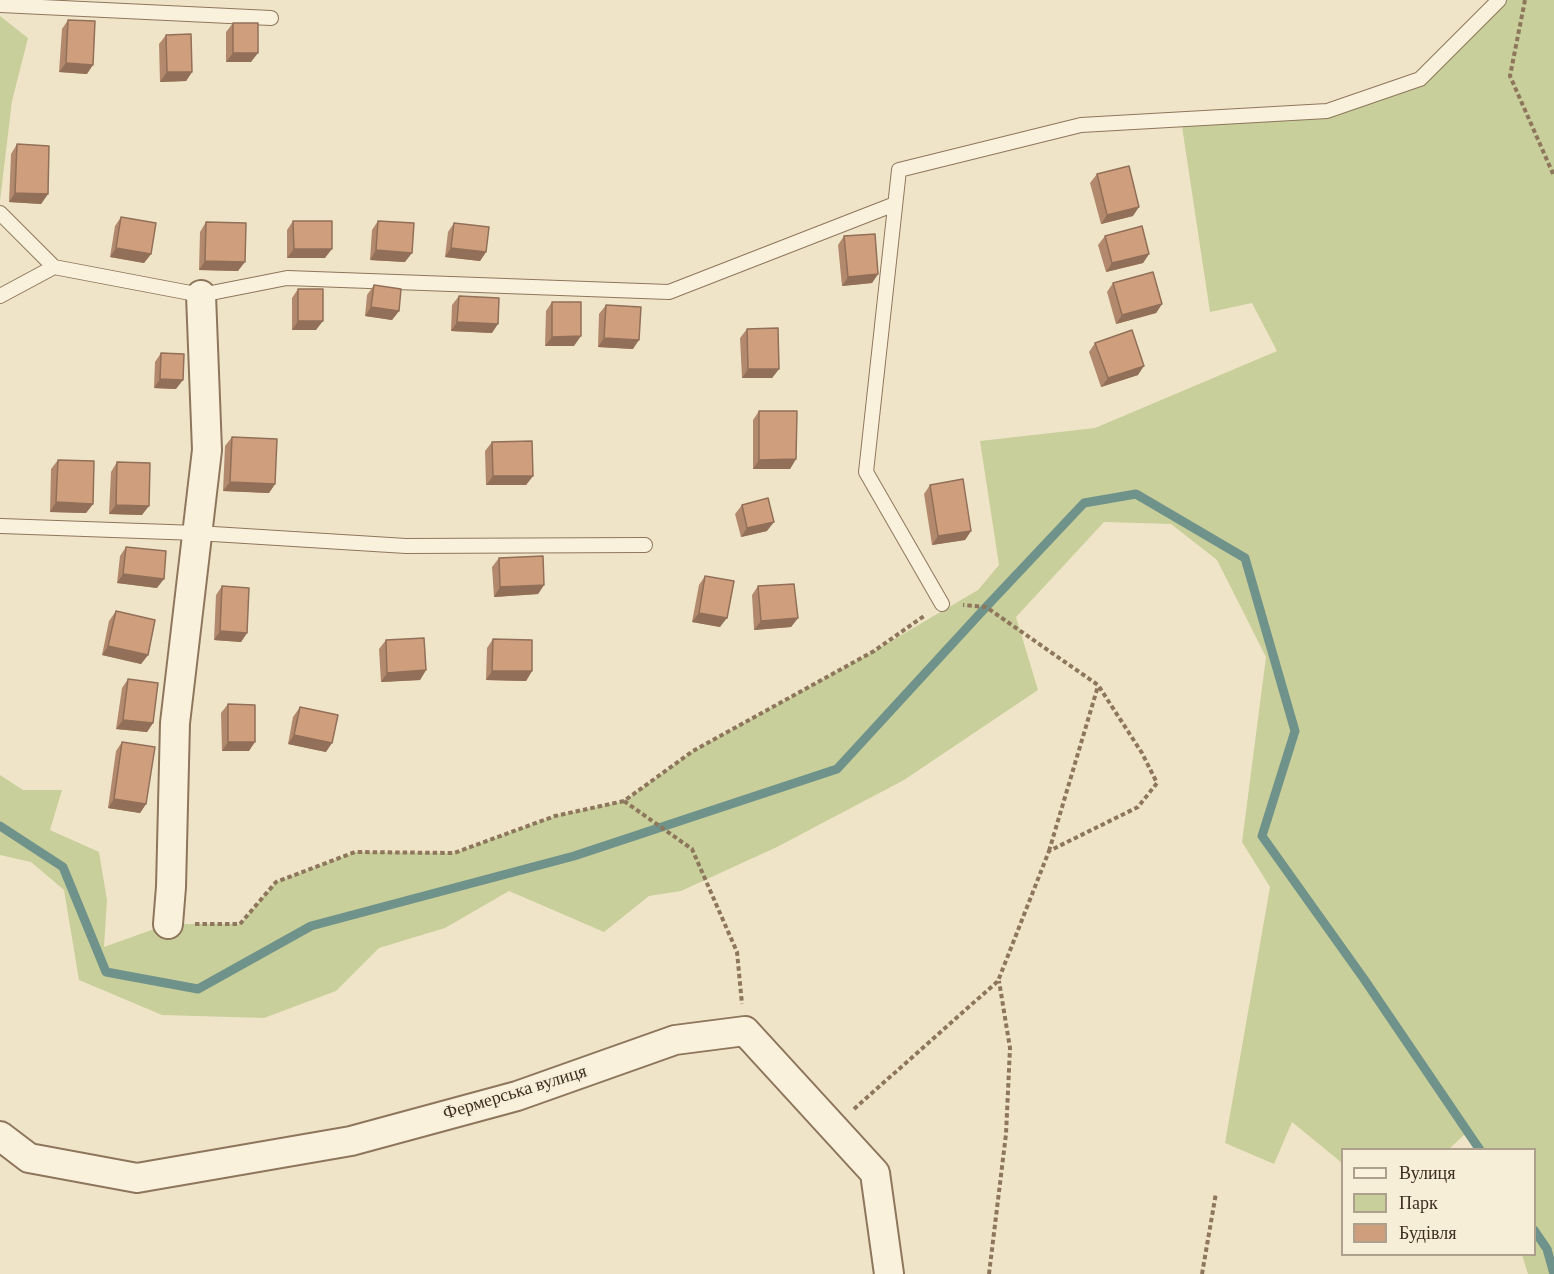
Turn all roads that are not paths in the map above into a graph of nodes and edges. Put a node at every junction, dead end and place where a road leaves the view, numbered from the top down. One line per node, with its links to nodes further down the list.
1 (1499, 0): 4 (lane)
2 (0, 5): 3 (lane)
3 (271, 18)
4 (895, 204): 7 (lane); 12 (lane)
5 (0, 213): 6 (lane)
6 (54, 267): 7 (lane); 8 (lane)
7 (201, 295): 10 (street)
8 (0, 296)
9 (1, 526): 10 (lane)
10 (197, 533): 11 (lane); 13 (street)
11 (645, 545)
12 (942, 604)
13 (168, 924)
14 (0, 1136): 15 (street, Фермерська вулиця)
15 (889, 1274)

